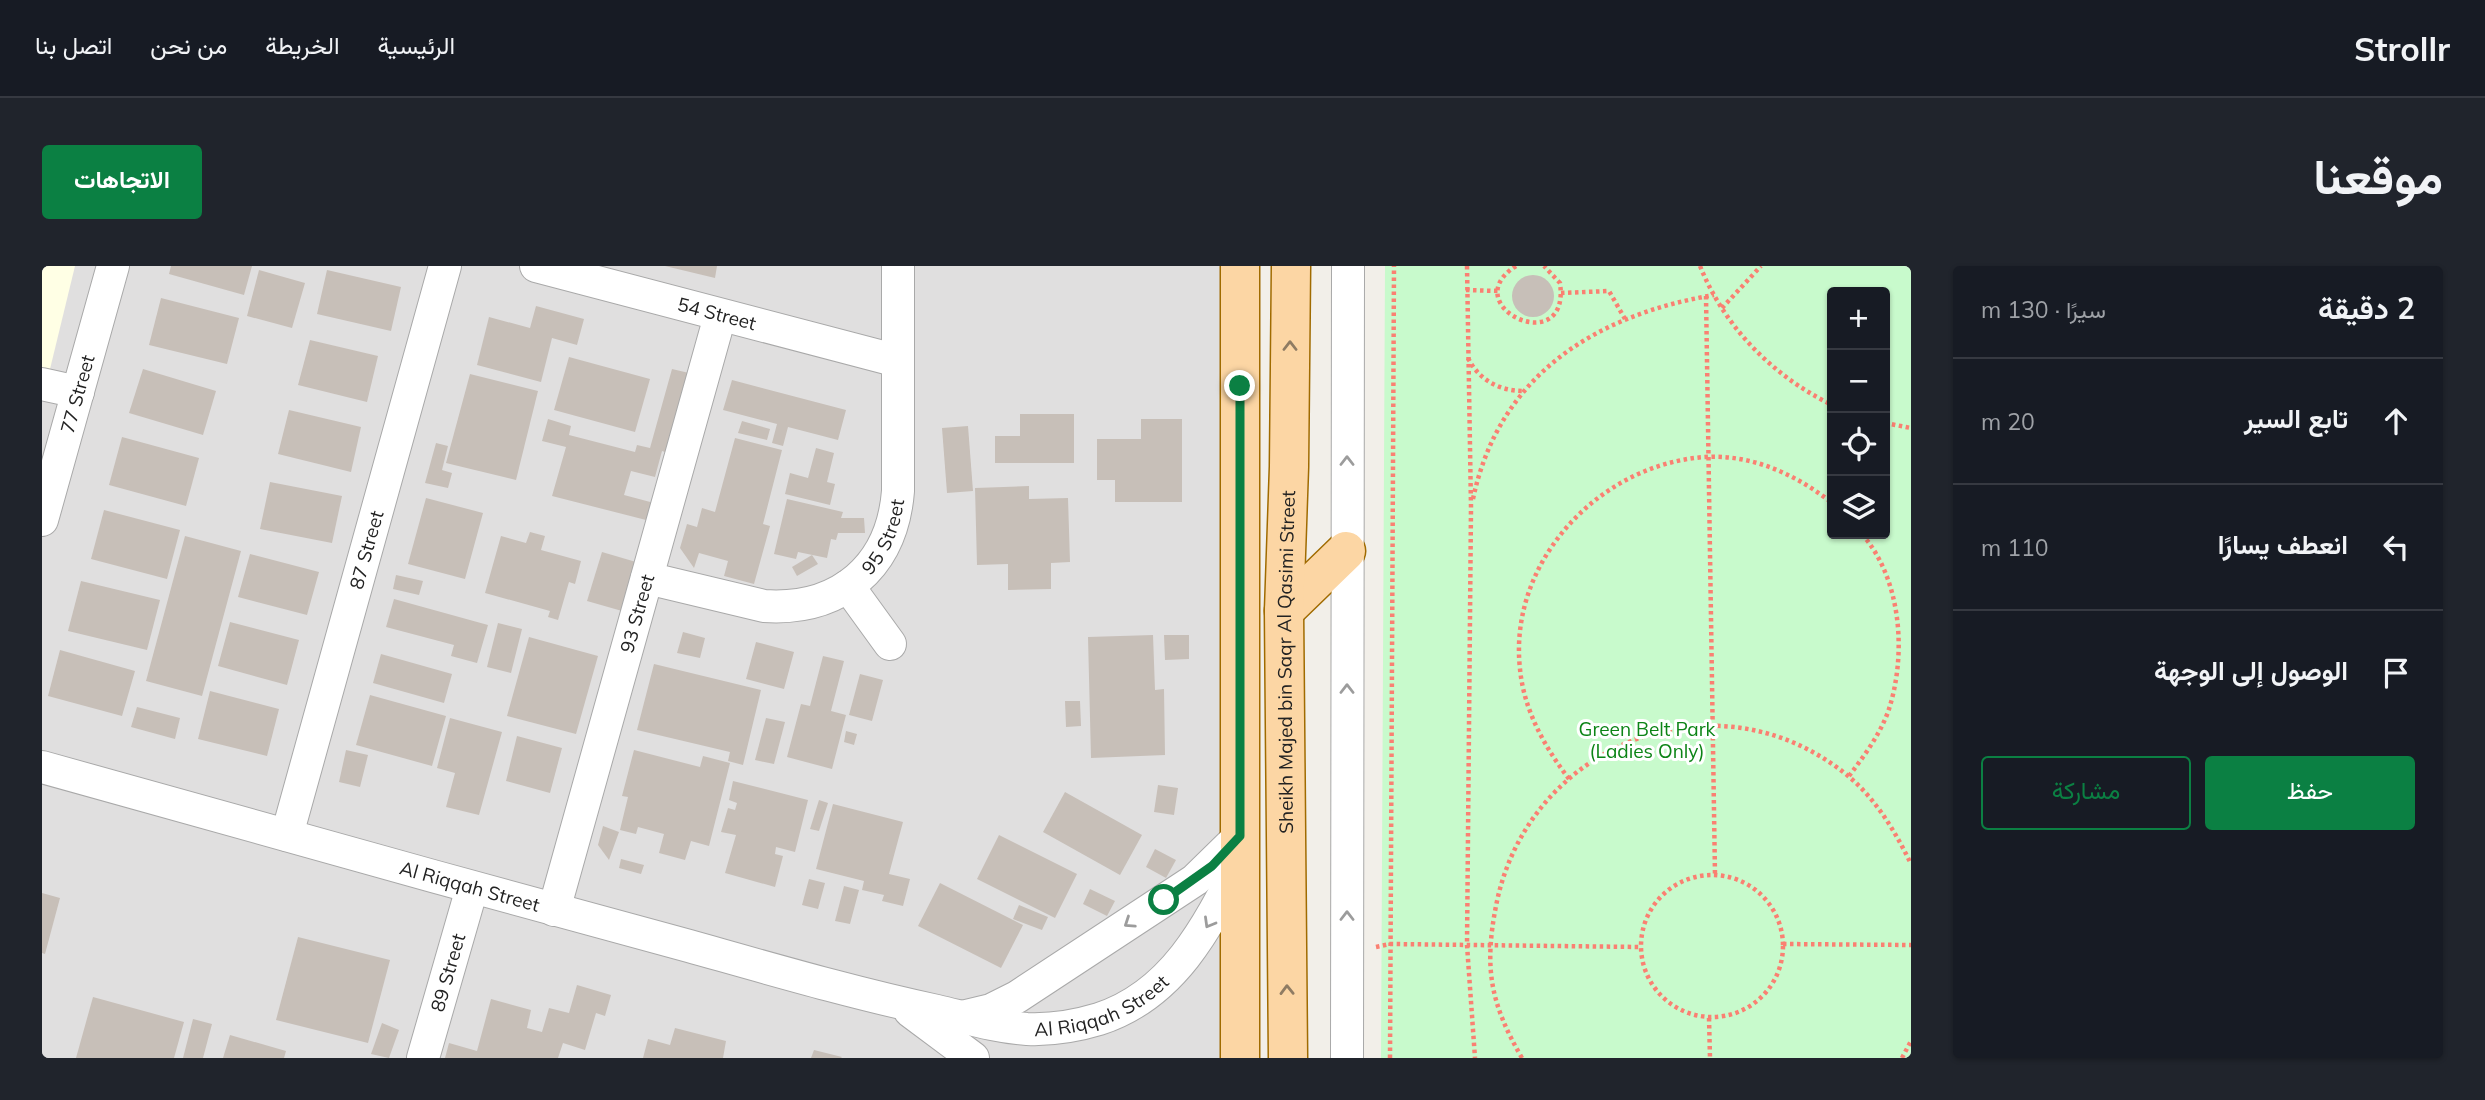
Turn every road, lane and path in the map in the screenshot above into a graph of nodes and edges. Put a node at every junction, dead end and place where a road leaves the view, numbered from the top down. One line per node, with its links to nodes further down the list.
1 (113, 266): 27 (street, 77 Street)
2 (445, 266): 47 (street, 87 Street)
3 (536, 266): 20 (street, 54 Street)
4 (898, 266): 23 (street, 95 Street)
5 (1240, 266): 25 (main road)
6 (1291, 266): 33 (main road, Sheikh Majed bin Saqr Al Qasimi Street, one-way to 6)
7 (1348, 266): 38 (street, one-way to 7)
8 (1394, 266): 53 (path)
9 (1466, 266): 14 (path)
10 (1516, 266): 15 (path)
11 (1544, 266): 16 (path)
12 (1700, 266): 17 (path)
13 (1761, 266): 19 (path)
14 (1466, 290): 15 (path); 22 (path)
15 (1499, 290): 16 (path)
16 (1561, 293): 21 (path)
17 (1714, 295): 18 (path); 19 (path)
18 (1706, 296): 21 (path); 32 (path)
19 (1722, 308): 28 (path)
20 (720, 316): 23 (street, 54 Street); 39 (street, 93 Street)
21 (1625, 320): 26 (path)
22 (1466, 354): 26 (path); 35 (path)
23 (898, 361): 40 (street, 95 Street)
24 (42, 384): 27 (street)
25 (1240, 386): 33 (main road); 48 (main road)
26 (1524, 391): 35 (path)
27 (78, 392): 31 (street, 77 Street)
28 (1827, 402)
29 (1890, 424): 30 (path)
30 (1911, 428)
31 (54, 432): 36 (street, 77 Street)
32 (1708, 457): 34 (path); 43 (path); 46 (path)
33 (1289, 467): 41 (main road, Sheikh Majed bin Saqr Al Qasimi Street)
34 (1827, 499)
35 (1471, 507): 57 (path)
36 (42, 520)
37 (1865, 539): 45 (path)
38 (1346, 551): 41 (main road); 59 (street, one-way to 38)
39 (647, 578): 40 (street, 95 Street); 52 (street, 93 Street)
40 (848, 586): 42 (street)
41 (1284, 611): 67 (main road, Sheikh Majed bin Saqr Al Qasimi Street, one-way to 41)
42 (890, 644)
43 (1712, 725): 45 (path); 46 (path); 50 (path)
44 (42, 767): 47 (street, Al Riqqah Street)
45 (1849, 776): 49 (path)
46 (1569, 779): 54 (path)
47 (287, 835): 51 (street, Al Riqqah Street)
48 (1240, 849): 61 (street, one-way to 61); 61 (street, Al Riqqah Street, one-way to 61); 66 (main road)
49 (1911, 864)
50 (1715, 875): 55 (path); 58 (path)
51 (472, 888): 52 (street, Al Riqqah Street); 64 (street, 89 Street)
52 (554, 910): 60 (street, Al Riqqah Street)
53 (1390, 944): 57 (path); 59 (path); 69 (path)
54 (1489, 944): 57 (path); 58 (path); 71 (path)
55 (1783, 944): 56 (path); 62 (path)
56 (1911, 944)
57 (1466, 945): 70 (path)
58 (1640, 947): 62 (path)
59 (1348, 955): 68 (street)
60 (898, 1003): 61 (street, Al Riqqah Street); 65 (street, Al Riqqah Street)
61 (962, 1017)
62 (1709, 1018): 72 (path)
63 (1911, 1041): 73 (path)
64 (423, 1058)
65 (973, 1058)
66 (1240, 1058)
67 (1288, 1058)
68 (1348, 1058)
69 (1390, 1058)
70 (1475, 1058)
71 (1522, 1058)
72 (1710, 1058)
73 (1902, 1058)

